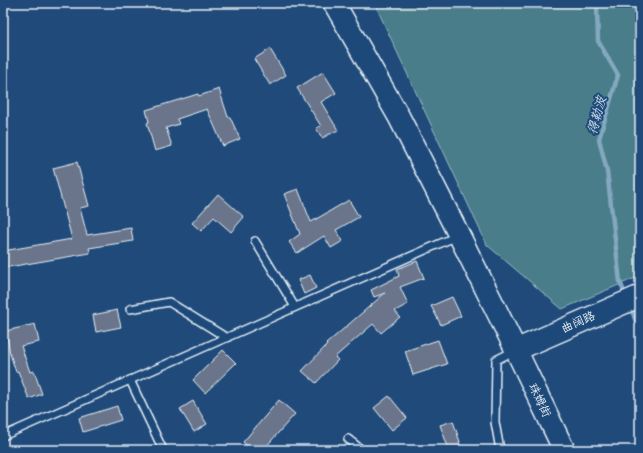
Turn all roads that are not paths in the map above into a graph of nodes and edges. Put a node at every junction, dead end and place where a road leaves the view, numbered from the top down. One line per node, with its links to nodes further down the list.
1 (334, 3): 2 (street, 珠姆街)
2 (459, 235): 5 (lane); 8 (street, 珠姆街)
3 (255, 241): 5 (lane)
4 (640, 296): 8 (street, 曲阔路)
5 (295, 307): 7 (lane)
6 (130, 309): 7 (lane)
7 (227, 338): 9 (lane)
8 (516, 350): 14 (lane); 15 (street, 珠姆街)
9 (130, 380): 10 (lane); 12 (lane)
10 (3, 436)
11 (348, 439): 13 (lane)
12 (163, 450)
13 (362, 450)
14 (500, 450)
15 (564, 450)

